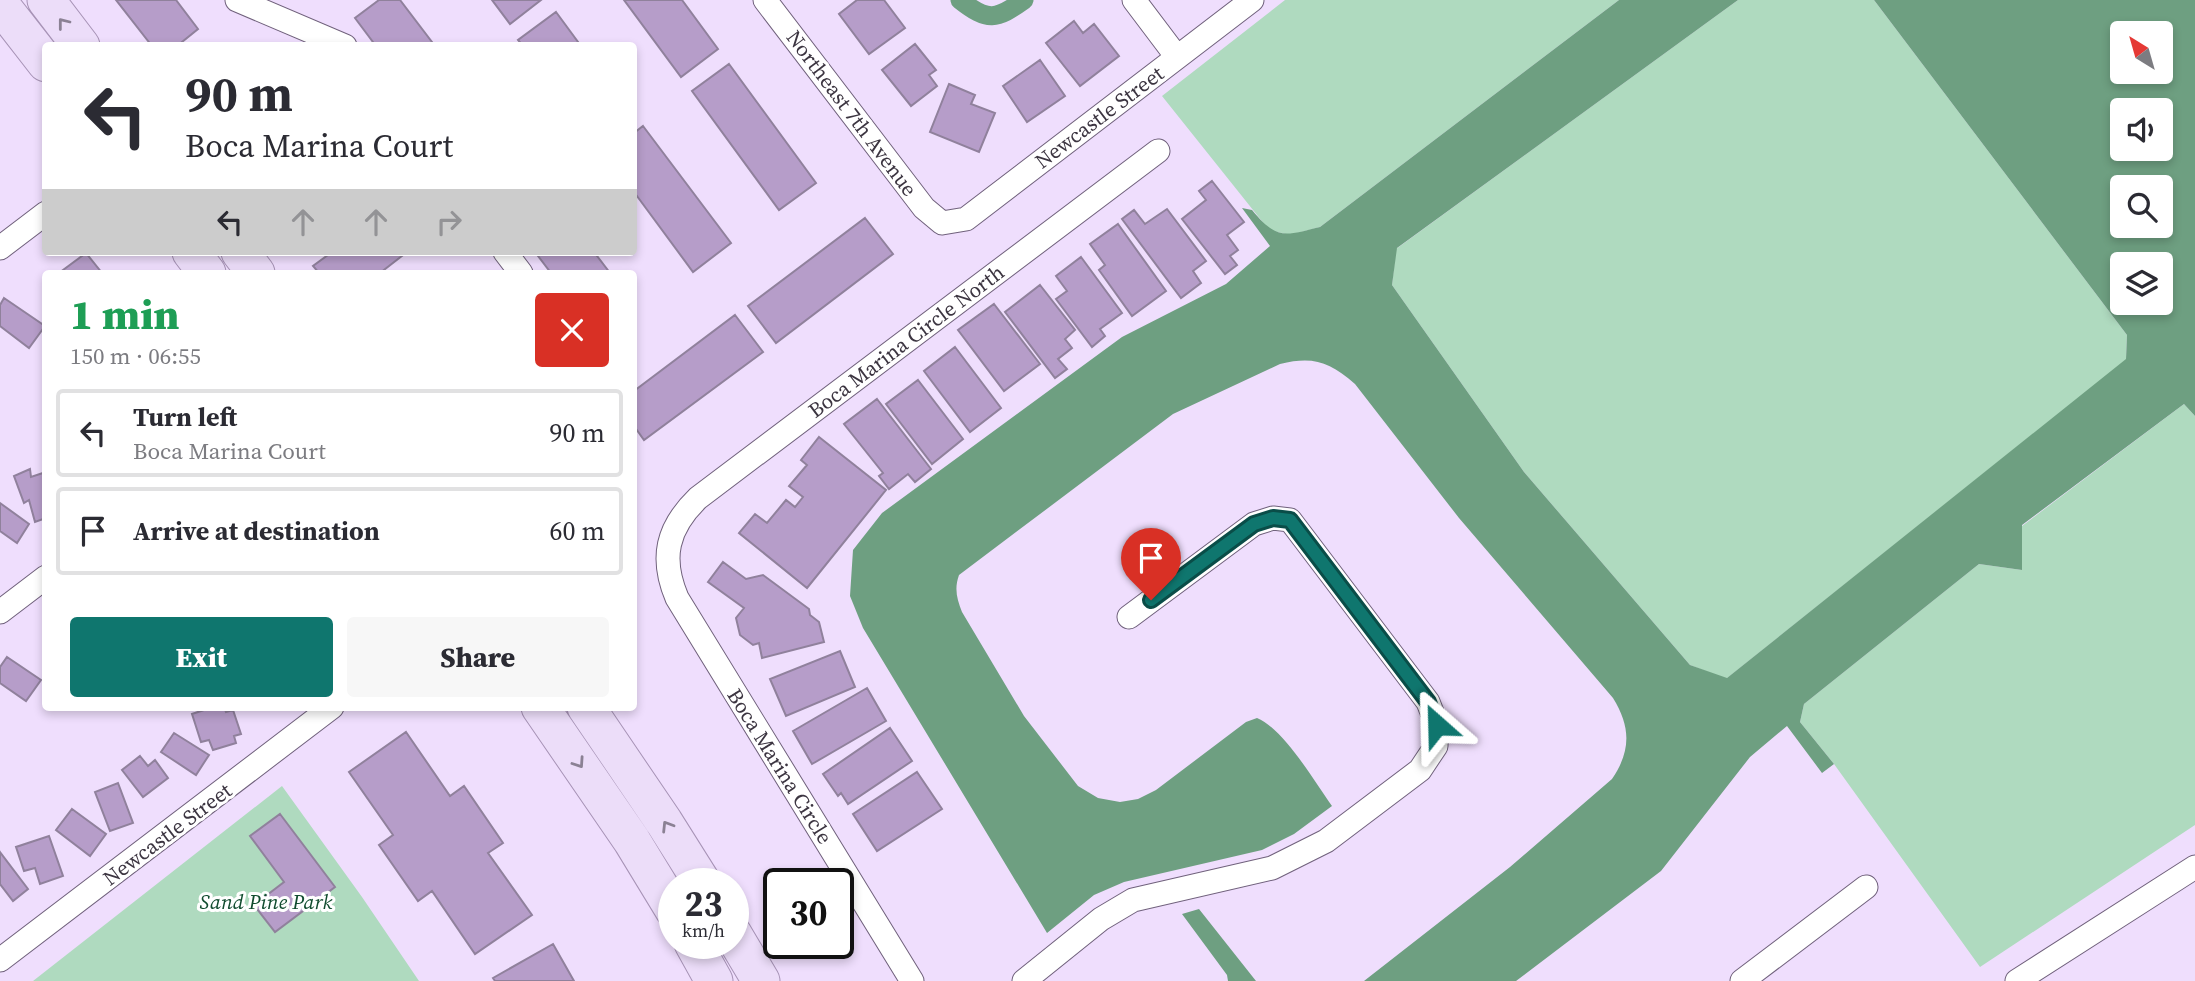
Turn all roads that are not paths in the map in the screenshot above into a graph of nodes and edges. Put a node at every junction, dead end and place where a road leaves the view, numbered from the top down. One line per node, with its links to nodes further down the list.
1 (46, 0): 7 (main road, one-way to 1)
2 (237, 0): 8 (street)
3 (765, 0): 13 (street, Northeast 7th Avenue)
4 (1134, 0): 9 (street)
5 (1252, 0): 9 (street, Newcastle Street)
6 (0, 4): 10 (main road)
7 (78, 42)
8 (336, 42)
9 (1177, 57): 13 (street, Newcastle Street)
10 (42, 58)
11 (1158, 151): 21 (street, Boca Marina Circle North)
12 (42, 216): 14 (street)
13 (942, 223)
14 (0, 248)
15 (194, 256): 18 (main road)
16 (243, 256): 19 (main road)
17 (508, 256): 20 (street)
18 (205, 270)
19 (254, 270)
20 (519, 270)
21 (669, 544): 38 (street, Boca Marina Circle)
22 (42, 579): 23 (street)
23 (0, 612)
24 (1129, 617): 39 (street)
25 (327, 711): 32 (street, Newcastle Street)
26 (543, 711): 30 (main road, one-way to 30)
27 (589, 711): 29 (main road, one-way to 27)
28 (2195, 867): 35 (street)
29 (693, 868)
30 (658, 884)
31 (1866, 887): 40 (street)
32 (4, 949)
33 (701, 959): 36 (main road)
34 (748, 959): 37 (main road)
35 (2042, 974): 41 (street)
36 (714, 981)
37 (761, 981)
38 (912, 981)
39 (1024, 981)
40 (1742, 981)
41 (2017, 981)

